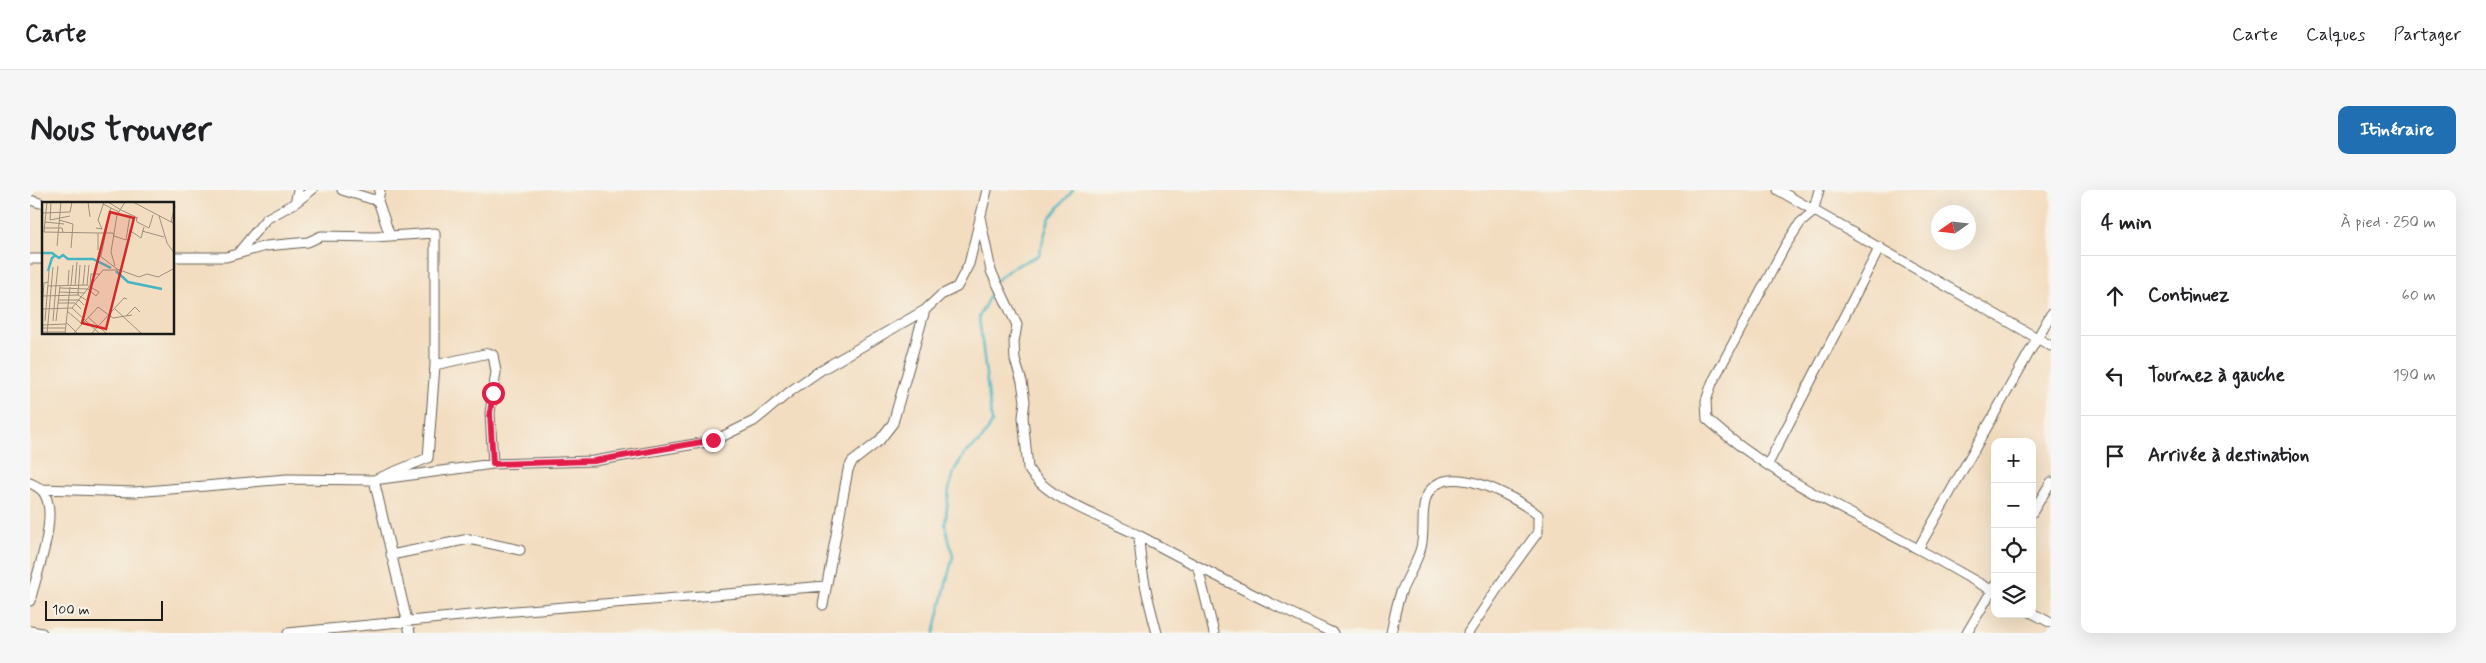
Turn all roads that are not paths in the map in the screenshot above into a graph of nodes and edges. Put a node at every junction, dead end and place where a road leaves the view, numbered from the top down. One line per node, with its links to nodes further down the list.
1 (298, 190): 11 (street)
2 (312, 190): 11 (street)
3 (342, 190): 10 (street)
4 (380, 190): 10 (street)
5 (987, 190): 13 (street)
6 (1778, 190): 12 (street)
7 (1819, 190): 12 (street)
8 (30, 200): 9 (street)
9 (40, 202)
10 (378, 202): 14 (street)
11 (295, 203): 16 (street)
12 (1813, 212): 15 (street); 24 (street)
13 (980, 217): 18 (street); 31 (street)
14 (390, 236): 16 (street); 22 (street)
15 (1880, 247): 20 (street); 24 (street)
16 (238, 253): 17 (street)
17 (175, 257)
18 (925, 310): 23 (street); 36 (street)
19 (2051, 314): 20 (street)
20 (2038, 338): 21 (street); 32 (street)
21 (2051, 346)
22 (435, 366): 23 (street); 25 (street)
23 (493, 464): 25 (street)
24 (1768, 464): 32 (street)
25 (374, 480): 28 (street); 34 (street)
26 (2051, 482): 29 (street)
27 (30, 483): 28 (street)
28 (41, 489): 39 (street)
29 (2047, 497): 30 (street)
30 (2036, 509)
31 (1139, 536): 35 (street); 49 (street)
32 (1918, 549): 37 (street)
33 (520, 550): 34 (street)
34 (392, 555): 42 (street)
35 (1198, 568): 50 (street); 51 (street)
36 (826, 586): 40 (street); 42 (street)
37 (1991, 587)
38 (1991, 594): 54 (street)
39 (30, 601)
40 (823, 605)
41 (2036, 615): 43 (street)
42 (407, 620): 44 (street); 48 (street)
43 (2051, 623)
44 (336, 631): 47 (street)
45 (30, 632): 46 (street)
46 (42, 633)
47 (288, 633)
48 (410, 633)
49 (1157, 633)
50 (1214, 633)
51 (1333, 633)
52 (1391, 633): 53 (street)
53 (1468, 633)
54 (1967, 633)

